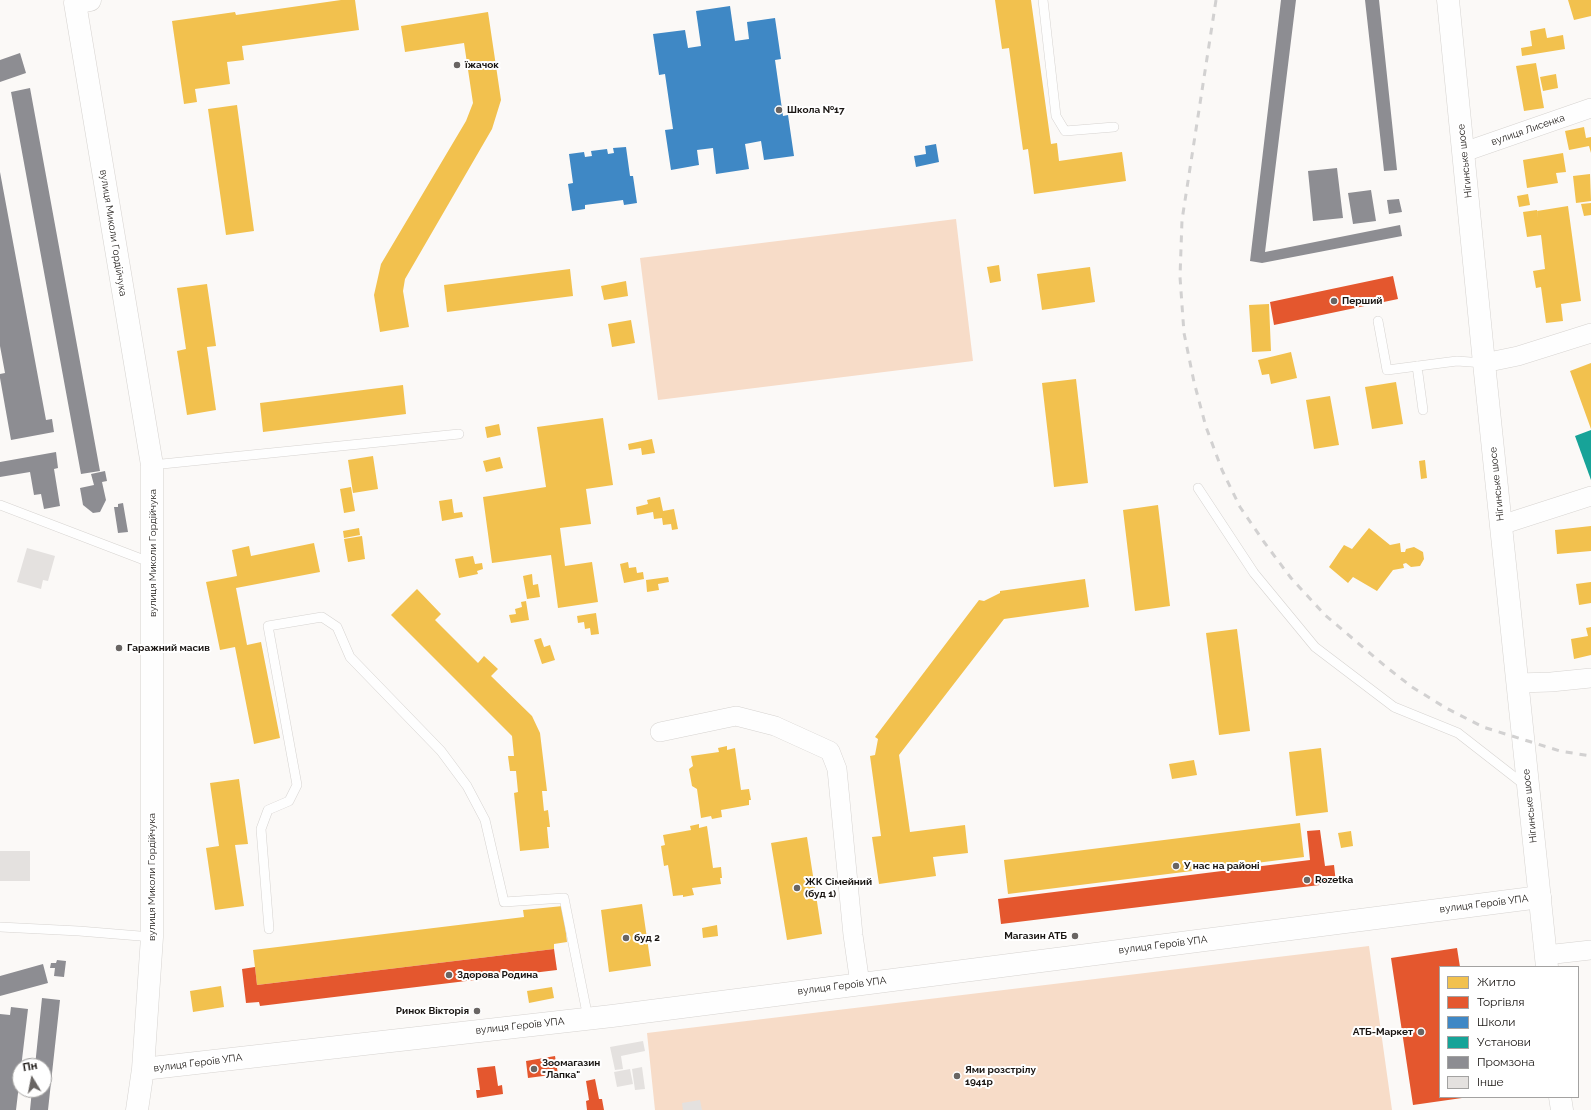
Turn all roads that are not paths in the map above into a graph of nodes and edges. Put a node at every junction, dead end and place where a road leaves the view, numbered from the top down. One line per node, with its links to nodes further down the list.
1 (1043, 0): 5 (lane)
2 (1448, 0): 6 (street, Нігинське шосе)
3 (80, 1): 13 (street, вулиця Миколи Гордійчука)
4 (1591, 108): 6 (street, вулиця Лисенка)
5 (1114, 127)
6 (1464, 152): 9 (street, Нігинське шосе)
7 (1378, 321): 10 (lane)
8 (1591, 333): 9 (street)
9 (1484, 362): 10 (lane); 17 (street, Нігинське шосе)
10 (1417, 366): 11 (lane)
11 (1423, 410)
12 (459, 434): 13 (lane)
13 (152, 465): 18 (street, вулиця Миколи Гордійчука)
14 (1198, 488): 22 (lane)
15 (1591, 496): 17 (street)
16 (0, 505): 18 (lane)
17 (1501, 525): 20 (street, Нігинське шосе)
18 (153, 563): 26 (street, вулиця Миколи Гордійчука)
19 (1591, 678): 20 (street)
20 (1518, 683): 22 (street, Нігинське шосе)
21 (660, 732): 29 (street)
22 (1528, 788): 23 (street, Нігинське шосе)
23 (1540, 897): 28 (street, Нігинське шосе); 29 (street, вулиця Героїв УПА)
24 (0, 927): 26 (lane)
25 (269, 929): 30 (lane)
26 (152, 937): 31 (street, вулиця Миколи Гордійчука)
27 (1591, 950): 28 (street)
28 (1546, 961)
29 (860, 984): 30 (street, вулиця Героїв УПА)
30 (588, 1018): 31 (street, вулиця Героїв УПА)
31 (143, 1069): 33 (street, вулиця Миколи Гордійчука)
32 (1560, 1098): 34 (street)
33 (137, 1110)
34 (1562, 1110)

